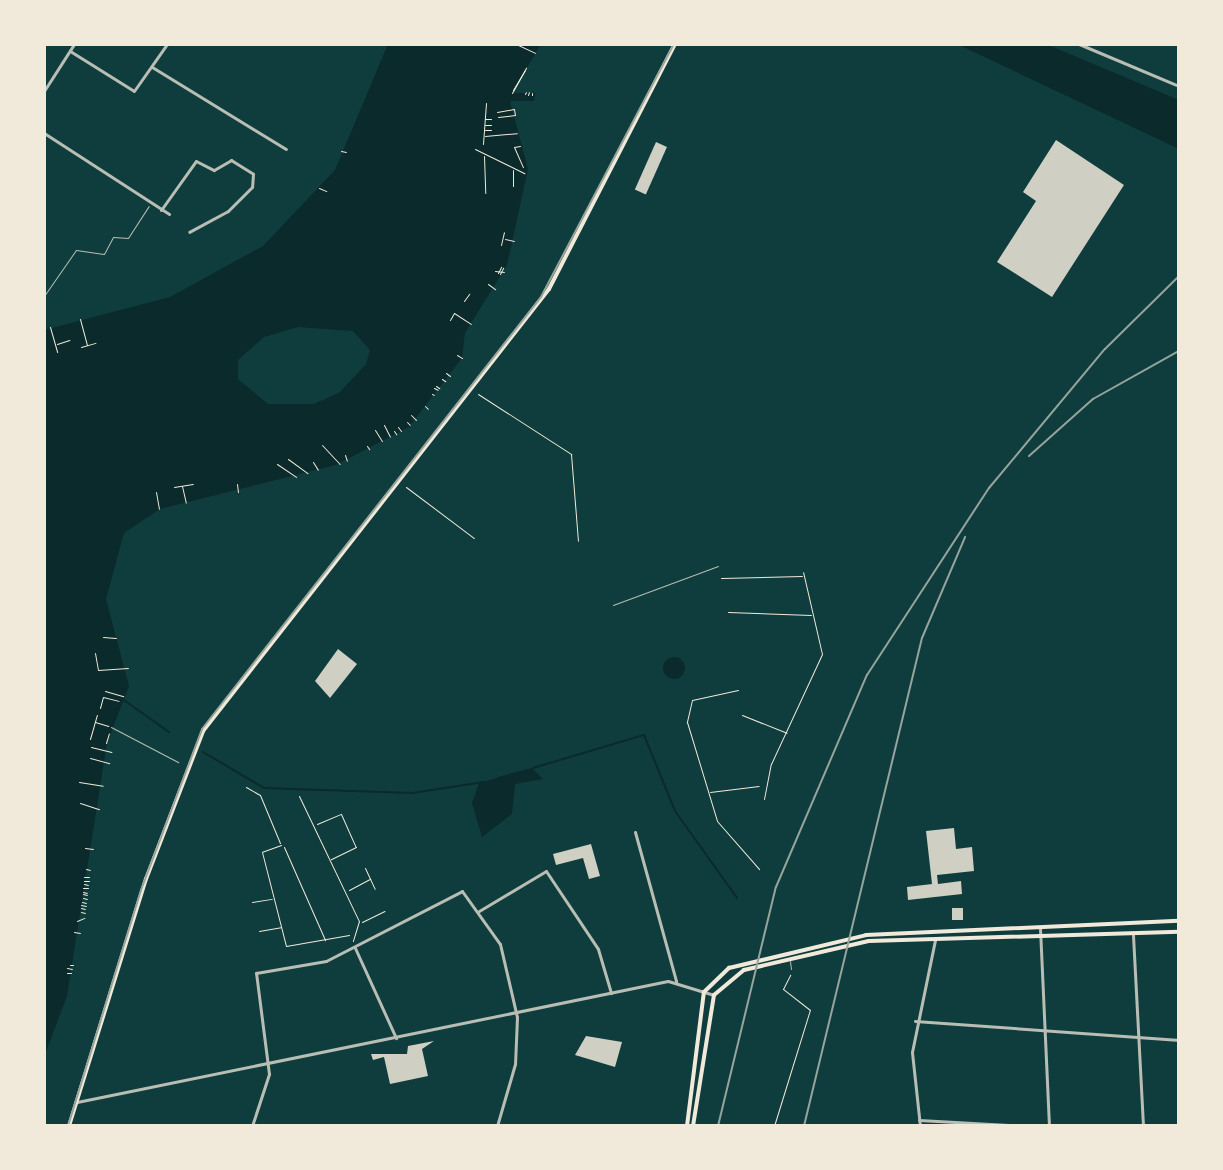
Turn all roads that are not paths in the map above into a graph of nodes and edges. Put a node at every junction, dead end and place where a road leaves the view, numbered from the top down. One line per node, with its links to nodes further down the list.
1 (74, 44): 6 (street)
2 (167, 44): 8 (street)
3 (675, 44): 44 (main road)
4 (1079, 44): 7 (street)
5 (1099, 44): 7 (lane)
6 (70, 51): 8 (street); 10 (street)
7 (1096, 51): 9 (street)
8 (152, 67): 12 (street)
9 (1179, 86)
10 (44, 91)
11 (44, 133): 13 (street)
12 (286, 149)
13 (151, 203): 14 (street); 17 (lane)
14 (161, 210): 15 (street); 16 (street)
15 (169, 214)
16 (189, 232)
17 (44, 296)
18 (718, 566): 19 (lane)
19 (613, 605)
20 (111, 727): 21 (lane)
21 (178, 762)
22 (635, 832): 33 (street)
23 (479, 911): 30 (street); 35 (street); 37 (street)
24 (1179, 921): 25 (main road)
25 (1040, 928): 28 (street); 34 (main road)
26 (1179, 932): 27 (main road)
27 (1133, 935): 28 (main road); 40 (street)
28 (1040, 937): 29 (main road); 39 (street)
29 (935, 940): 31 (main road); 38 (street)
30 (355, 948): 41 (street); 43 (street)
31 (790, 958): 32 (lane); 36 (main road)
32 (791, 969)
33 (676, 981): 34 (street); 35 (street)
34 (704, 992): 36 (street); 49 (main road)
35 (611, 993): 37 (street)
36 (714, 995): 50 (main road)
37 (516, 1013): 41 (street); 48 (street)
38 (915, 1021): 39 (street); 45 (street)
39 (1044, 1030): 40 (street); 53 (street)
40 (1138, 1037): 42 (street); 54 (street)
41 (396, 1038): 43 (street)
42 (1179, 1040)
43 (267, 1064): 44 (street); 47 (street)
44 (77, 1102): 46 (main road)
45 (919, 1120): 51 (street); 52 (street)
46 (69, 1126)
47 (252, 1126)
48 (497, 1126)
49 (687, 1126)
50 (693, 1126)
51 (920, 1126)
52 (1026, 1126)
53 (1049, 1126)
54 (1143, 1126)

